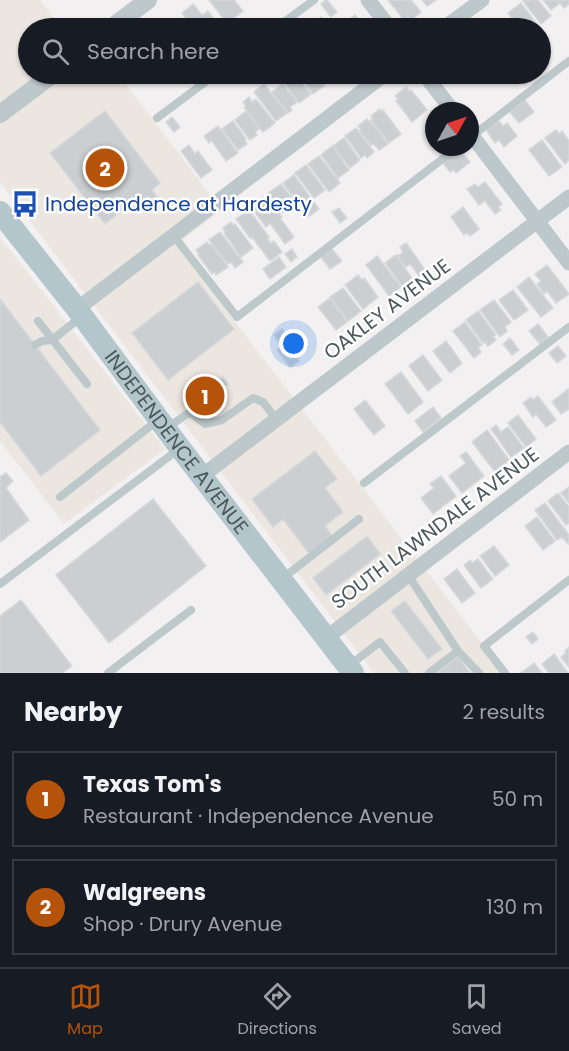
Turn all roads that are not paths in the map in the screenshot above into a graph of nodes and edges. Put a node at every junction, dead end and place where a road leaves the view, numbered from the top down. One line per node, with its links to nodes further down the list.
1 (148, 0): 5 (street)
2 (314, 0): 6 (lane)
3 (368, 0): 7 (street)
4 (482, 0): 8 (street)
5 (124, 18)
6 (290, 18)
7 (382, 18)
8 (458, 18)
9 (569, 61): 10 (lane)
10 (551, 75)
11 (40, 84): 17 (street)
12 (203, 84): 18 (lane)
13 (372, 84): 25 (street)
14 (432, 84): 16 (street)
15 (539, 84): 19 (lane)
16 (446, 102)
17 (0, 114)
18 (157, 118)
19 (479, 130)
20 (479, 146): 24 (street)
21 (446, 156): 25 (lane)
22 (569, 197): 24 (street, OAKLEY AVENUE)
23 (0, 212): 27 (main road, INDEPENDENCE AVENUE)
24 (537, 221): 26 (street); 33 (street, OAKLEY AVENUE)
25 (173, 235): 27 (street)
26 (569, 262)
27 (79, 313): 30 (lane); 34 (main road, INDEPENDENCE AVENUE)
28 (38, 321): 30 (lane)
29 (569, 327): 38 (lane)
30 (52, 339): 31 (lane); 32 (lane)
31 (35, 345)
32 (87, 384)
33 (277, 420): 34 (lane); 37 (street, OAKLEY AVENUE)
34 (163, 424): 35 (main road, INDEPENDENCE AVENUE); 39 (lane)
35 (180, 448): 37 (main road, INDEPENDENCE AVENUE); 44 (lane)
36 (569, 452): 41 (street, SOUTH LAWNDALE AVENUE)
37 (202, 476): 42 (main road, INDEPENDENCE AVENUE)
38 (364, 483)
39 (60, 497)
40 (359, 519): 42 (lane)
41 (408, 575): 46 (street, SOUTH LAWNDALE AVENUE); 47 (lane)
42 (282, 579): 46 (main road, INDEPENDENCE AVENUE)
43 (569, 580): 53 (lane)
44 (0, 584)
45 (191, 610): 49 (lane)
46 (326, 638): 48 (main road, INDEPENDENCE AVENUE)
47 (459, 651): 51 (lane); 52 (lane)
48 (351, 670): 50 (lane)
49 (108, 673)
50 (405, 673)
51 (429, 673)
52 (479, 673)
53 (506, 673)

